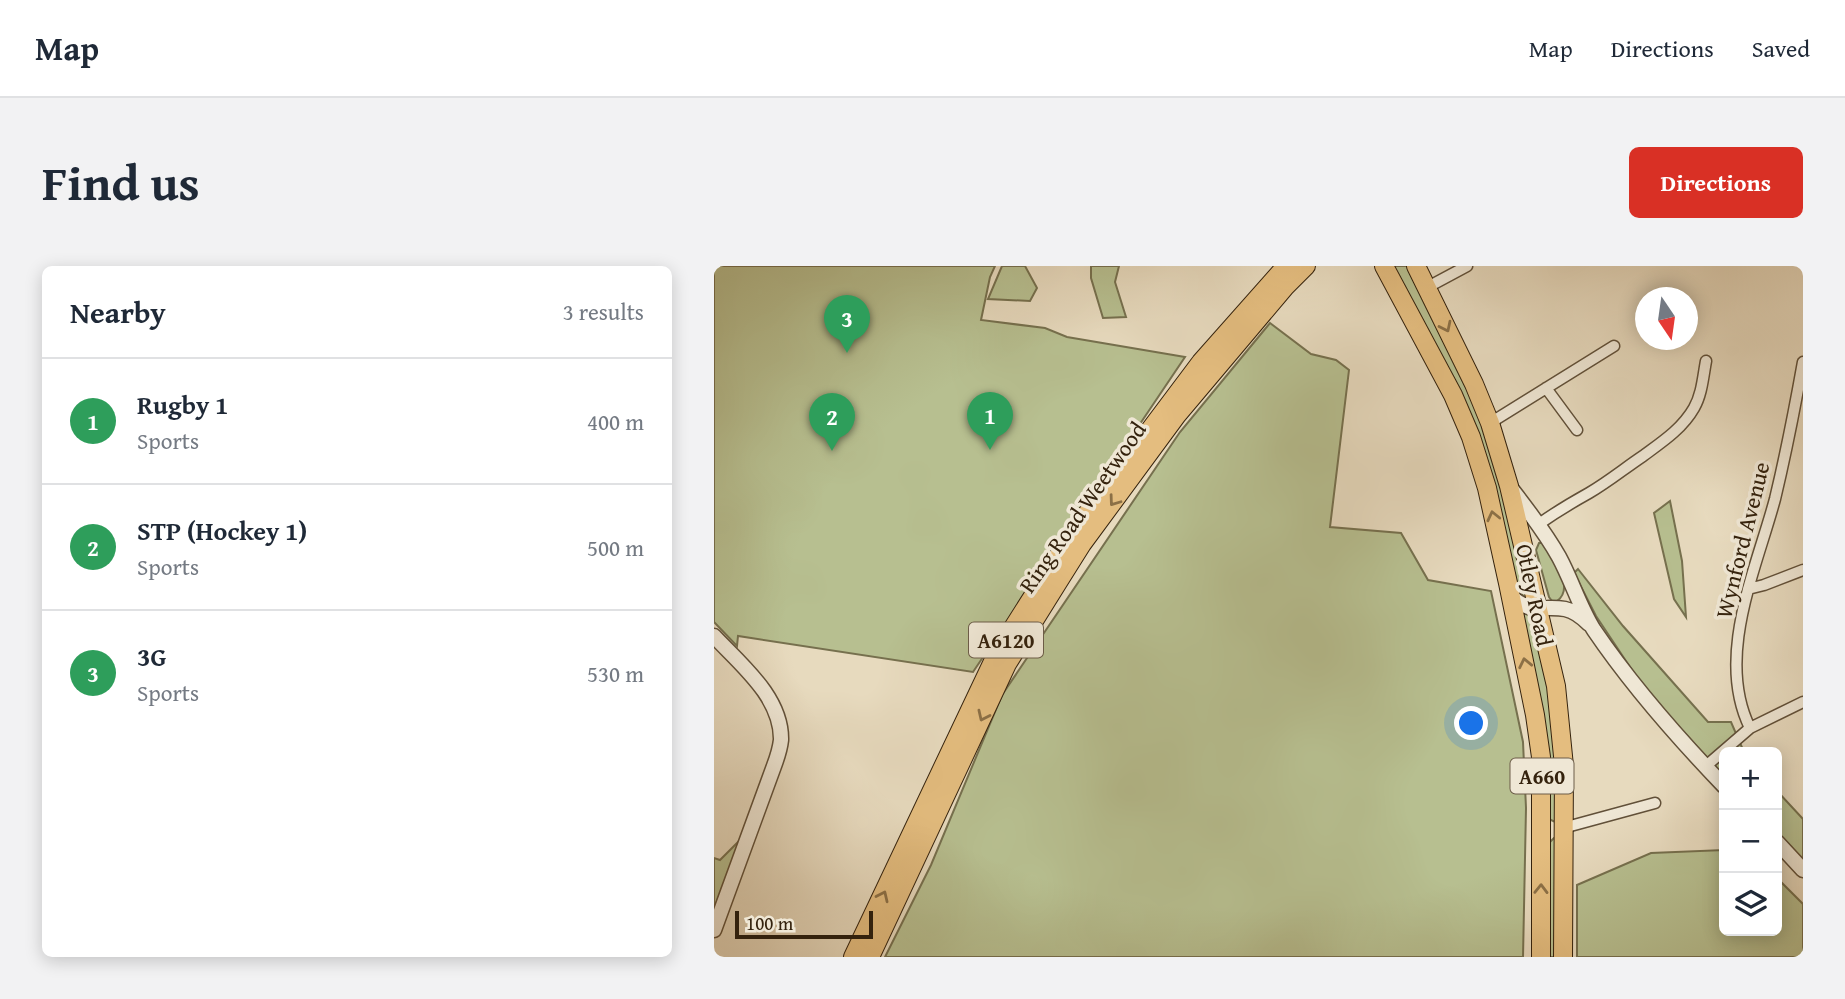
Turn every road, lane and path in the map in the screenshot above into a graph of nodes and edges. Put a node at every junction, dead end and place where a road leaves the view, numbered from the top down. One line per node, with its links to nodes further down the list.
1 (1286, 266): 32 (highway, Ring Road Weetwood / A6120, one-way to 1)
2 (1306, 266): 33 (highway, Ring Road Weetwood / A6120, one-way to 33)
3 (1384, 266): 18 (highway, Otley Road / A660, one-way to 3)
4 (1416, 266): 6 (highway, Otley Road / A660)
5 (1467, 266): 6 (street)
6 (1426, 288): 11 (highway, Otley Road / A660, one-way to 11)
7 (1614, 346): 10 (street)
8 (1706, 362): 14 (street)
9 (1803, 362): 17 (street, Wynford Avenue)
10 (1546, 388): 11 (street); 12 (street)
11 (1489, 423): 13 (highway, Otley Road / A660)
12 (1577, 430)
13 (1509, 486): 14 (street); 19 (highway, Otley Road / A660)
14 (1539, 524): 16 (street)
15 (1803, 570): 17 (street)
16 (1571, 583): 19 (street); 20 (street)
17 (1748, 589): 23 (street, Wynford Avenue)
18 (1511, 597): 19 (street); 28 (highway, Otley Road / A660, one-way to 18)
19 (1546, 609): 20 (street); 27 (highway, Otley Road / A660)
20 (1592, 627): 24 (street)
21 (714, 636): 31 (street)
22 (1803, 702): 23 (street)
23 (1750, 728): 24 (street)
24 (1706, 766): 25 (street)
25 (1719, 780)
26 (1655, 803): 27 (street)
27 (1563, 828): 28 (highway); 35 (highway, Otley Road / A660)
28 (1542, 829): 34 (highway, Otley Road / A660, one-way to 28)
29 (1782, 847): 30 (street)
30 (1803, 870)
31 (714, 930)
32 (853, 957)
33 (870, 957)
34 (1541, 957)
35 (1563, 957)

